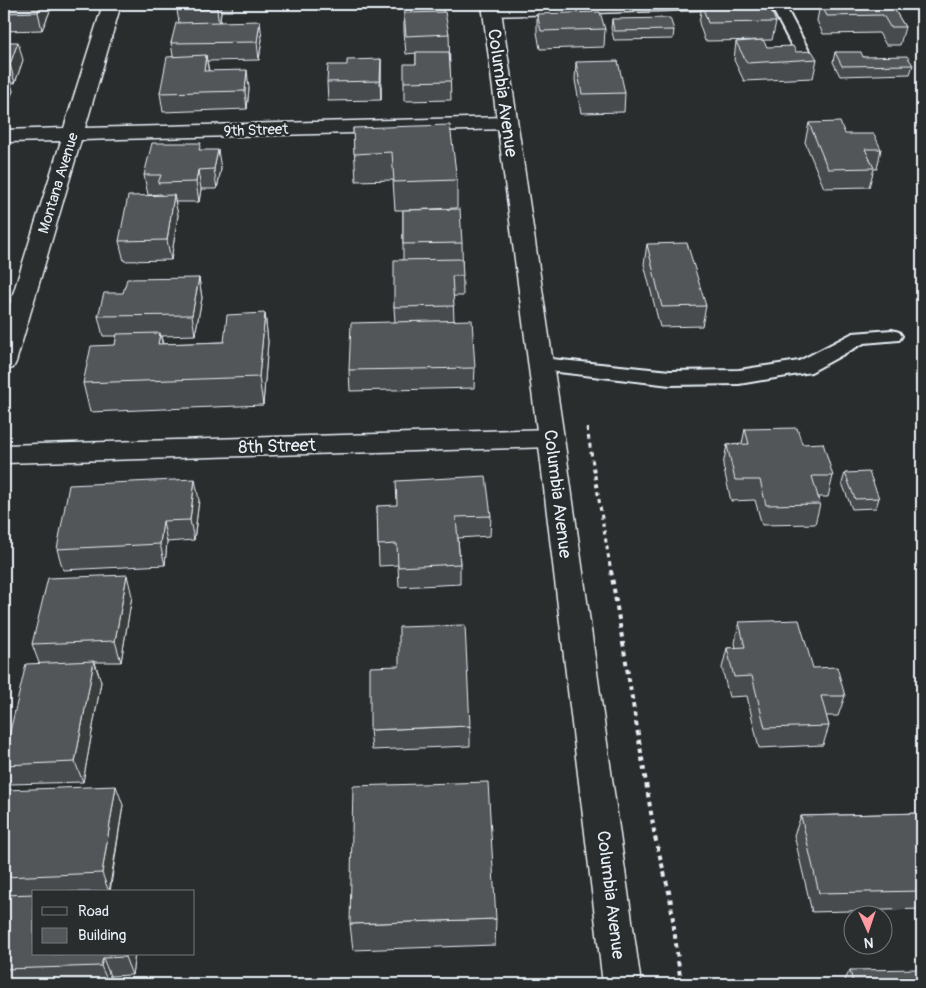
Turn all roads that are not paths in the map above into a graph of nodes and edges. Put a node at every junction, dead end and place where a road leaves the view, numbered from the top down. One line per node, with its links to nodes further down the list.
1 (112, 4): 7 (street, Montana Avenue)
2 (724, 4): 4 (street)
3 (777, 4): 5 (lane)
4 (491, 7): 6 (street, Columbia Avenue)
5 (801, 50)
6 (508, 123): 7 (street, 9th Street); 11 (street, Columbia Avenue)
7 (73, 135): 8 (street, 9th Street); 10 (street, Montana Avenue)
8 (4, 136)
9 (892, 336): 11 (lane)
10 (4, 362)
11 (541, 364): 12 (street, Columbia Avenue)
12 (551, 438): 13 (street, 8th Street); 14 (street, Columbia Avenue)
13 (4, 454)
14 (622, 984)

